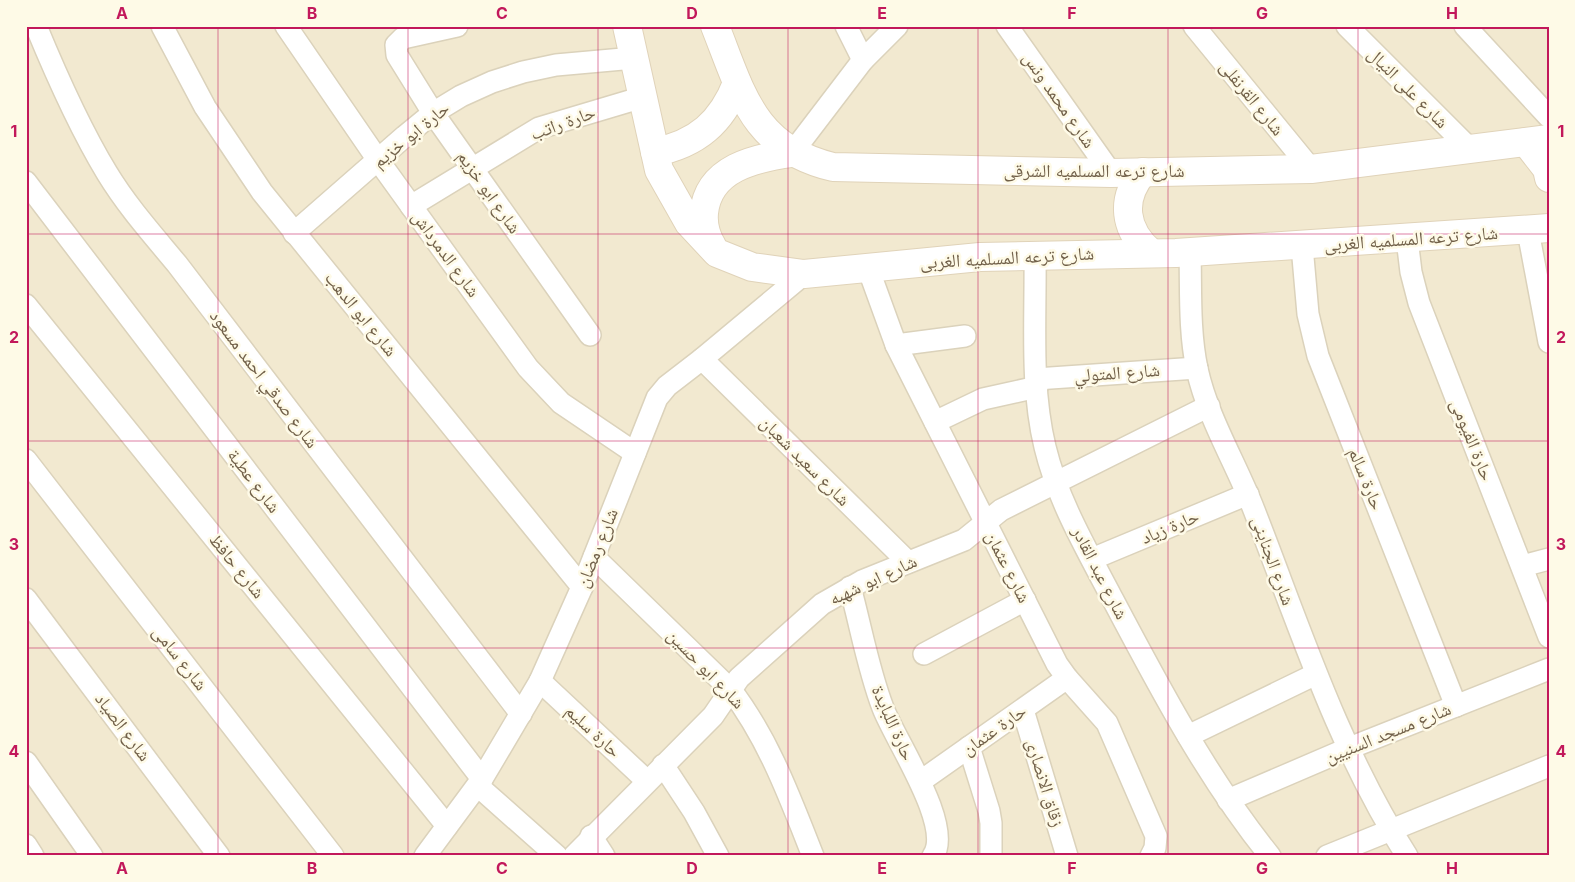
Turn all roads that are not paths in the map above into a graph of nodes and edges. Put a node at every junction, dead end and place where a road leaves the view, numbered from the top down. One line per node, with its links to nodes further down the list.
1 (36, 26): 74 (street, شارع صدقي احمد مسعود)
2 (162, 26): 32 (street, شارع ابو الدهب)
3 (286, 26): 23 (street, شارع الدمرداش)
4 (456, 26): 17 (street, شارع ابو خزيم)
5 (627, 26): 13 (street, شارع ترعه المسلميه الغربى)
6 (716, 26): 15 (street, شارع ترعه المسلميه الشرقى)
7 (846, 26): 14 (street)
8 (897, 26): 14 (street)
9 (1007, 26): 27 (street, شارع محمد ونس)
10 (1194, 26): 25 (street, شارع القرنفلى)
11 (1347, 26): 20 (street, شارع على النيال)
12 (1466, 26): 18 (street)
13 (634, 58): 16 (street, شارع ترعه المسلميه الغربى); 17 (street, حارة ابو خزيم)
14 (863, 60): 22 (street)
15 (737, 82): 21 (street); 22 (street, شارع ترعه المسلميه الشرقى)
16 (643, 97): 21 (street, شارع ترعه المسلميه الغربى); 24 (street, حارة راتب)
17 (433, 113): 23 (street, حارة ابو خزيم); 24 (street, شارع ابو خزيم)
18 (1549, 117)
19 (1537, 141): 20 (street, شارع ترعه المسلميه الشرقى); 28 (street)
20 (1470, 149): 25 (street, شارع ترعه المسلميه الشرقى)
21 (655, 152): 37 (street, شارع ترعه المسلميه الغربى)
22 (792, 153): 27 (street, شارع ترعه المسلميه الشرقى); 37 (street)
23 (378, 160): 30 (street, شارع الدمرداش); 32 (street, حارة ابو خزيم)
24 (473, 169): 30 (street, حارة راتب); 42 (street, شارع ابو خزيم)
25 (1311, 169): 26 (street, شارع ترعه المسلميه الشرقى)
26 (1143, 172): 27 (street, شارع ترعه المسلميه الشرقى); 36 (street)
27 (1111, 173)
28 (1549, 178)
29 (26, 182): 83 (street, شارع عطية)
30 (411, 206): 51 (street, شارع الدمرداش)
31 (1541, 224): 33 (street, شارع ترعه المسلميه الغربى); 44 (street)
32 (294, 233): 61 (street, شارع ابو الدهب)
33 (1407, 239): 34 (street, شارع ترعه المسلميه الغربى); 60 (street, حارة الفيومى)
34 (1302, 246): 35 (street, شارع ترعه المسلميه الغربى); 72 (street, حارة سالم)
35 (1190, 252): 36 (street, شارع ترعه المسلميه الغربى); 47 (street, شارع الجناينى)
36 (1151, 253): 38 (street, شارع ترعه المسلميه الغربى)
37 (717, 254): 40 (street, شارع ترعه المسلميه الغربى)
38 (1035, 255): 39 (street, شارع ترعه المسلميه الغربى); 48 (street, شارع عبد القادر)
39 (868, 268): 40 (street, شارع ترعه المسلميه الغربى); 45 (street, شارع عثمان)
40 (804, 274): 46 (street, شارع رمضان)
41 (26, 305): 85 (street, شارع حافظ)
42 (590, 335)
43 (965, 336): 45 (street)
44 (1549, 342)
45 (896, 344): 50 (street, شارع عثمان)
46 (702, 360): 51 (street, شارع رمضان); 59 (street, شارع سعيد شعبان)
47 (1197, 368): 48 (street, شارع المتولي); 49 (street, شارع الجناينى)
48 (1037, 383): 50 (street, شارع المتولي); 53 (street, شارع عبد القادر)
49 (1209, 406): 53 (street, شارع ابو شهبه); 54 (street, شارع الجناينى)
50 (935, 422): 55 (street, شارع عثمان)
51 (635, 452): 56 (street, شارع رمضان)
52 (26, 460): 92 (street, شارع سامى)
53 (1056, 482): 55 (street, شارع ابو شهبه); 57 (street, شارع عبد القادر)
54 (1248, 494): 57 (street, حارة زياد); 68 (street, شارع الجناينى)
55 (986, 522): 59 (street, شارع ابو شهبه); 64 (street, شارع عثمان)
56 (594, 557): 61 (street, شارع رمضان); 71 (street, شارع ابو حسين)
57 (1092, 559): 75 (street, شارع عبد القادر)
58 (1549, 559): 60 (street)
59 (908, 562): 62 (street, شارع ابو شهبه)
60 (1522, 566): 65 (street, حارة الفيومى)
61 (582, 587): 70 (street, شارع رمضان)
62 (850, 587): 71 (street, شارع ابو شهبه); 82 (street, حارة اللبايدة)
63 (26, 599): 91 (street, شارع الصياد)
64 (1025, 600): 66 (street); 69 (street, شارع عثمان)
65 (1549, 638)
66 (924, 654)
67 (1549, 669): 72 (street, شارع مسجد السنيين)
68 (1316, 674): 75 (street); 77 (street, شارع الجناينى)
69 (1067, 678): 73 (street, حارة عثمان); 102 (street, شارع عثمان)
70 (540, 681): 74 (street, شارع رمضان); 81 (street, حارة سليم)
71 (731, 690): 79 (street, شارع ابو شهبه); 98 (street, شارع ابو حسين)
72 (1456, 706): 77 (street, شارع مسجد السنيين)
73 (1023, 710): 76 (street, حارة عثمان); 101 (street, زقاق الانصارى)
74 (520, 714): 83 (street, شارع رمضان)
75 (1188, 736): 84 (street, شارع عبد القادر)
76 (969, 748): 82 (street, حارة عثمان); 100 (street)
77 (1347, 749): 84 (street, شارع مسجد السنيين); 86 (street, شارع الجناينى)
78 (26, 762): 90 (street)
79 (663, 765): 81 (street, شارع ابو شهبه); 97 (street)
80 (1549, 766): 86 (street)
81 (647, 781): 87 (street, شارع ابو شهبه)
82 (921, 782): 99 (street, حارة اللبايدة)
83 (480, 783): 85 (street, شارع رمضان); 94 (street, شارع عطية)
84 (1228, 800): 103 (street, شارع عبد القادر)
85 (448, 826): 93 (street, شارع رمضان)
86 (1390, 830): 104 (street); 105 (street, شارع الجناينى)
87 (591, 836): 95 (street, شارع ابو شهبه); 96 (street)
88 (26, 846): 89 (street)
89 (33, 856)
90 (92, 856)
91 (219, 856)
92 (333, 856)
93 (425, 856)
94 (558, 856)
95 (574, 856)
96 (604, 856)
97 (718, 856)
98 (813, 856)
99 (933, 856)
100 (991, 856)
101 (1067, 856)
102 (1151, 856)
103 (1270, 856)
104 (1327, 856)
105 (1407, 856)

